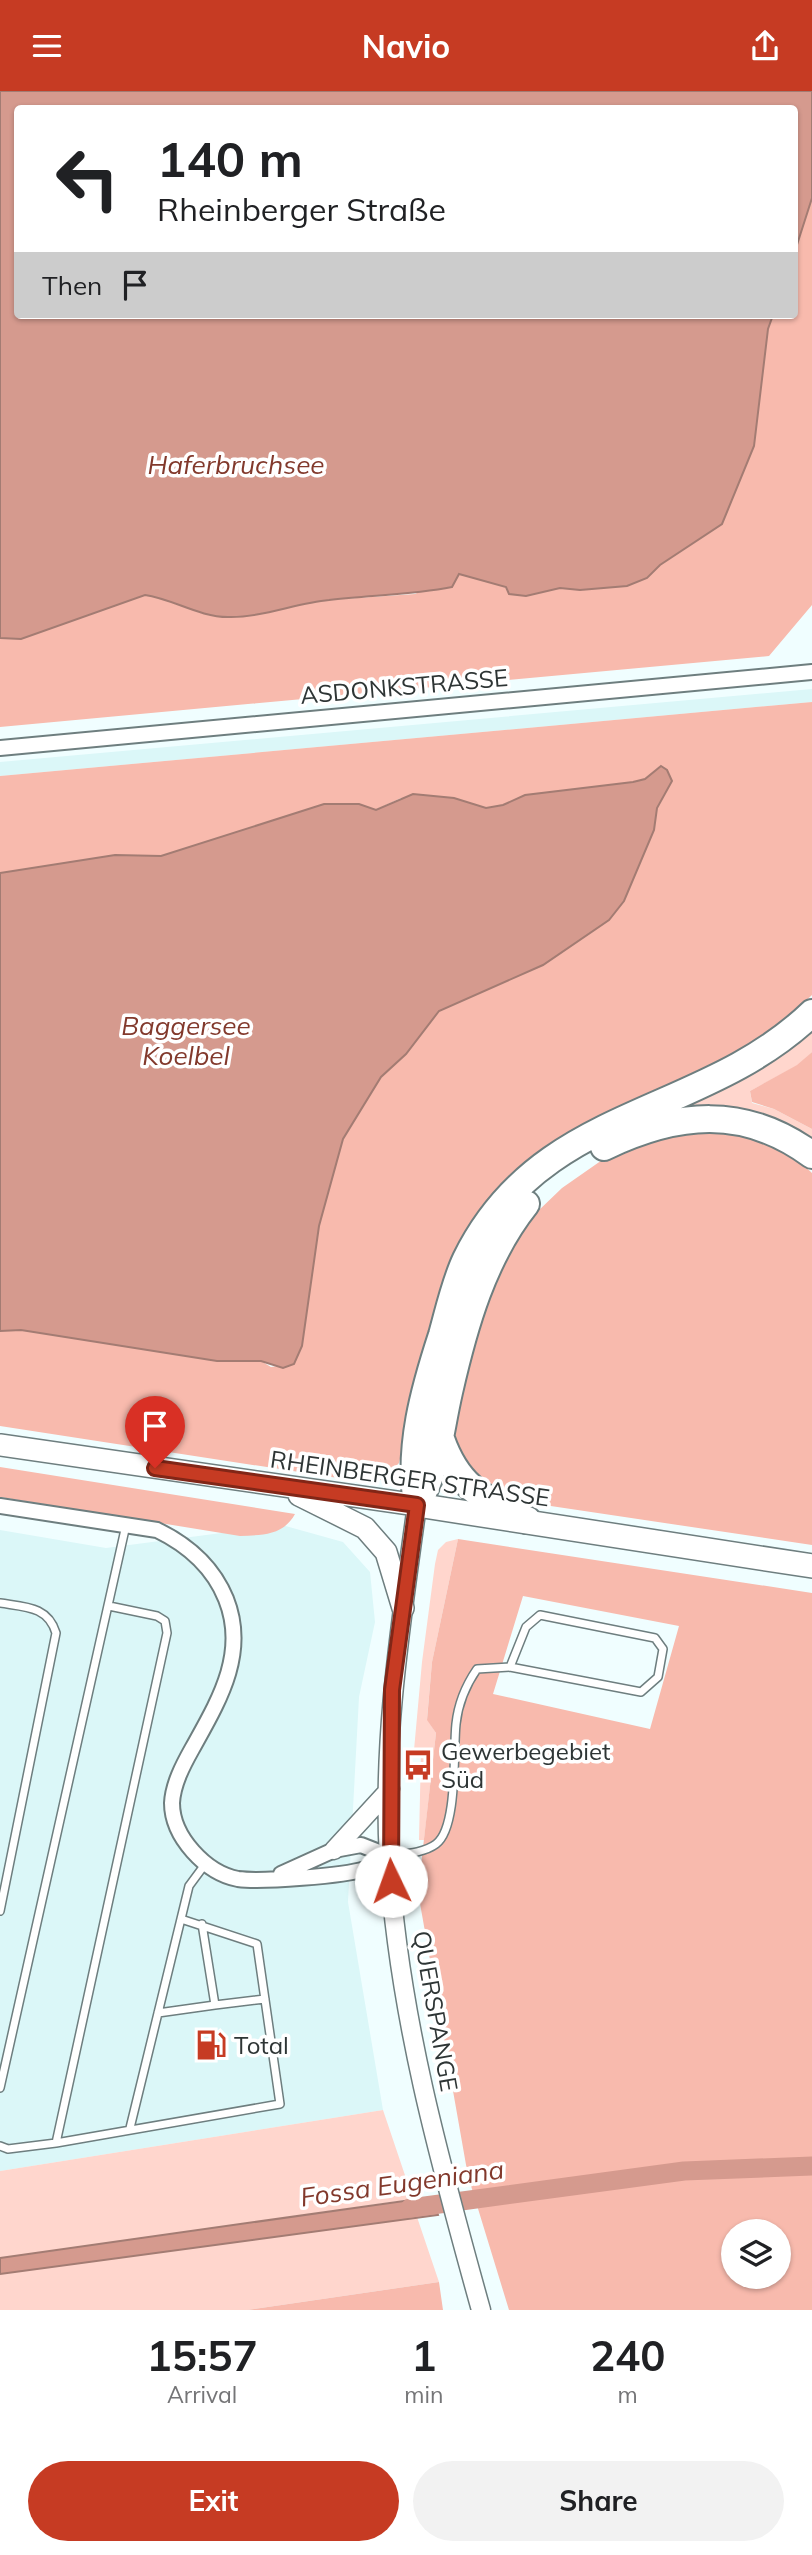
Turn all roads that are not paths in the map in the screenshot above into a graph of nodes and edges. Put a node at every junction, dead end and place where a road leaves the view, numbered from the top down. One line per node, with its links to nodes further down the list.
1 (812, 672): 2 (street, ASDONKSTRASSE)
2 (0, 748)
3 (812, 1013): 8 (highway)
4 (812, 1154): 5 (highway)
5 (441, 1440): 8 (highway); 10 (highway)
6 (0, 1445): 7 (main road, RHEINBERGER STRASSE)
7 (285, 1487): 8 (main road, RHEINBERGER STRASSE); 15 (main road)
8 (417, 1505): 10 (main road, RHEINBERGER STRASSE); 15 (street, QUERSPANGE)
9 (0, 1506): 11 (street)
10 (527, 1520): 12 (main road, RHEINBERGER STRASSE)
11 (126, 1524): 14 (lane); 20 (street)
12 (812, 1566)
13 (0, 1603): 22 (lane)
14 (109, 1606): 28 (lane); 30 (lane)
15 (403, 1608): 17 (street, QUERSPANGE)
16 (510, 1667): 16 (lane); 19 (lane)
17 (390, 1789): 18 (street); 19 (street, QUERSPANGE)
18 (334, 1850): 19 (street); 21 (street)
19 (389, 1856): 21 (street); 32 (street, QUERSPANGE)
20 (206, 1863): 21 (street); 23 (lane)
21 (267, 1880)
22 (0, 1911)
23 (181, 1919): 24 (lane); 27 (lane)
24 (202, 1924): 25 (lane); 26 (lane)
25 (265, 1999): 26 (lane); 29 (lane)
26 (215, 2005): 27 (lane)
27 (158, 2013): 29 (lane)
28 (0, 2088)
29 (130, 2128): 30 (lane)
30 (56, 2143): 31 (lane)
31 (0, 2146)
32 (481, 2310)

